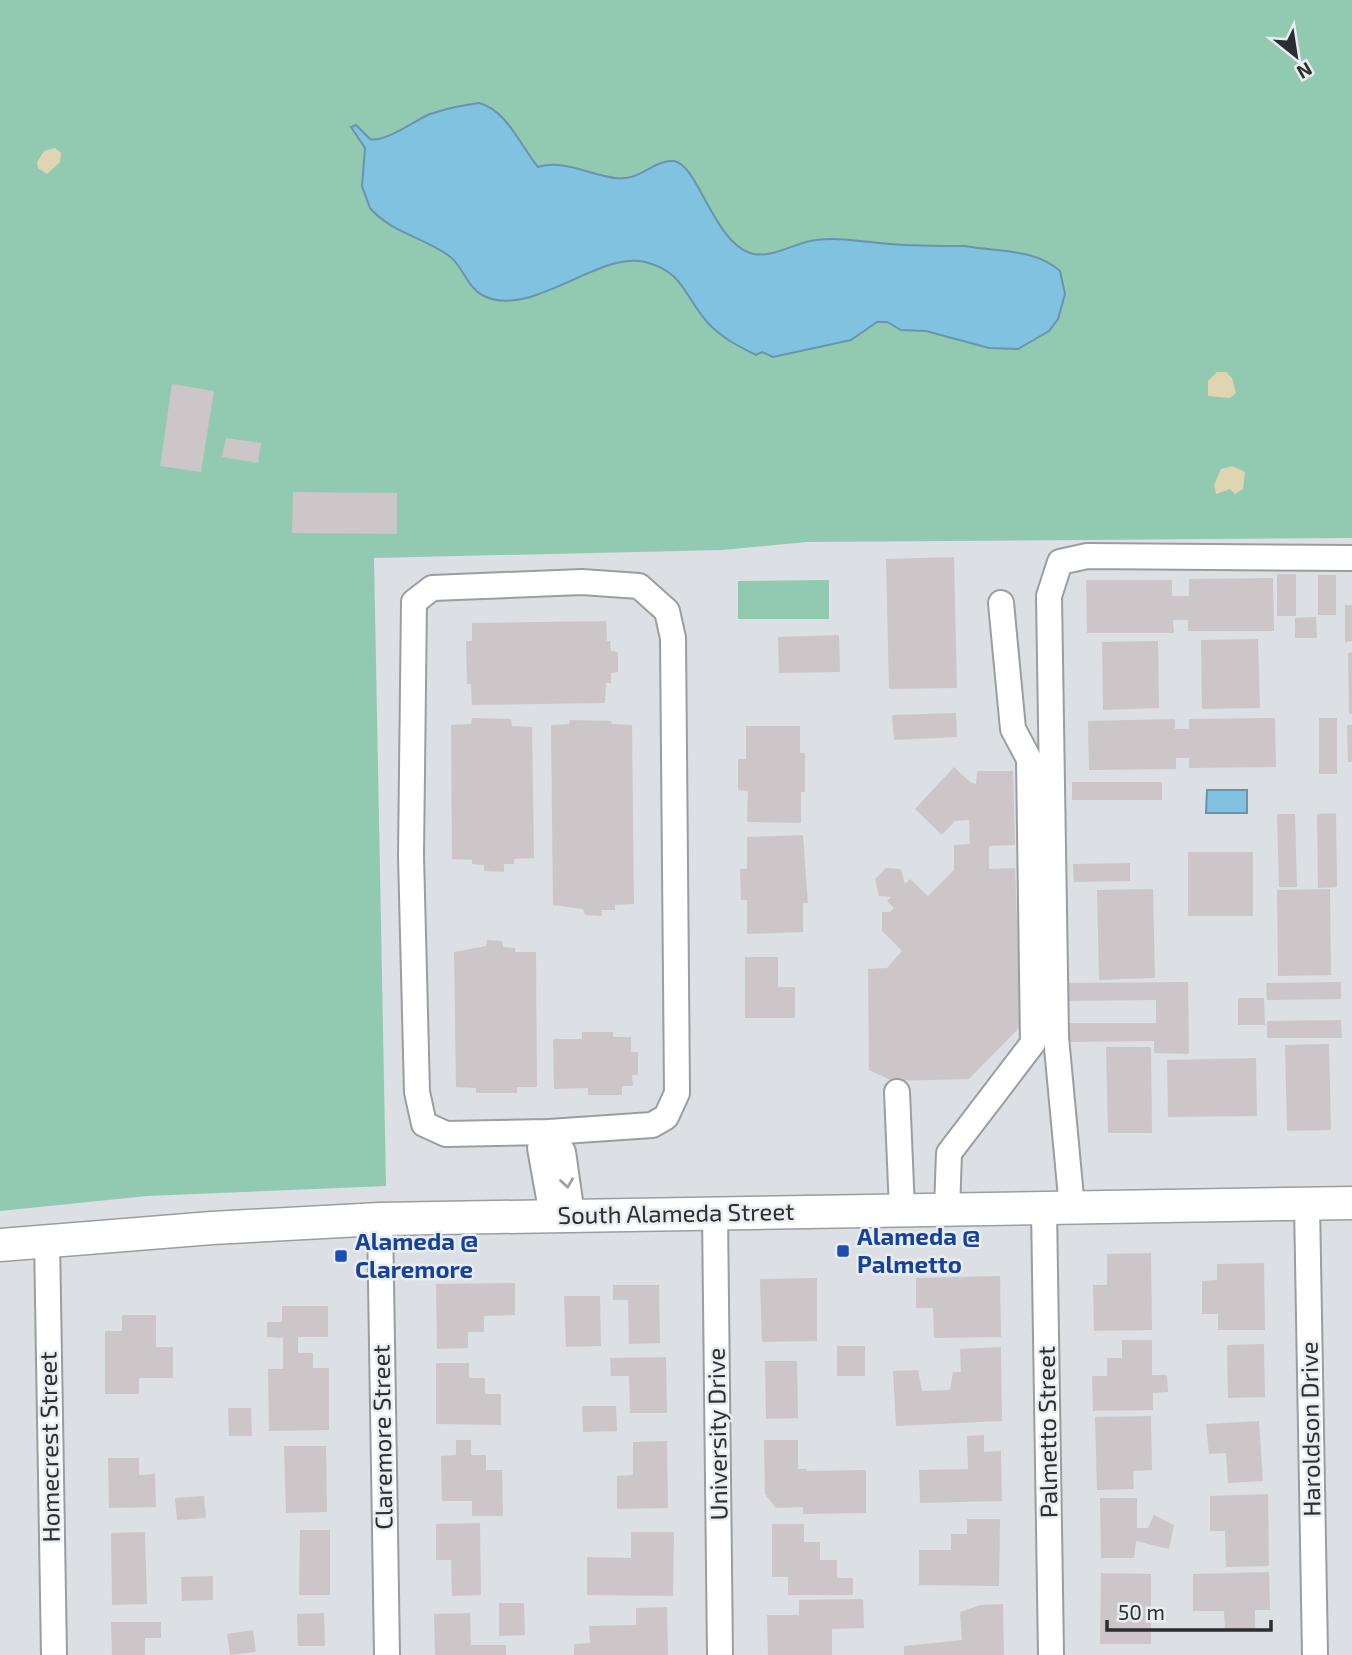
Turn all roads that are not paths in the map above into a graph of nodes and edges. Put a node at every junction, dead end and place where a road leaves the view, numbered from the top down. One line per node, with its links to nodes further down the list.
1 (1352, 558): 7 (street, Palmetto Street)
2 (1002, 603): 8 (street)
3 (897, 1091): 9 (street)
4 (549, 1132): 4 (street); 11 (street)
5 (1352, 1203): 6 (main road, South Alameda Street)
6 (1307, 1204): 7 (main road, South Alameda Street); 19 (street, Haroldson Drive)
7 (1058, 1208): 8 (main road, South Alameda Street); 18 (street, Palmetto Street)
8 (947, 1209): 9 (main road, South Alameda Street)
9 (902, 1210): 10 (main road, South Alameda Street)
10 (715, 1213): 11 (main road, South Alameda Street); 17 (street, University Drive)
11 (562, 1215): 12 (main road, South Alameda Street)
12 (380, 1219): 13 (main road, South Alameda Street); 16 (street, Claremore Street)
13 (47, 1240): 14 (main road, South Alameda Street); 15 (street, Homecrest Street)
14 (0, 1245)
15 (54, 1655)
16 (387, 1655)
17 (720, 1655)
18 (1051, 1655)
19 (1315, 1655)

